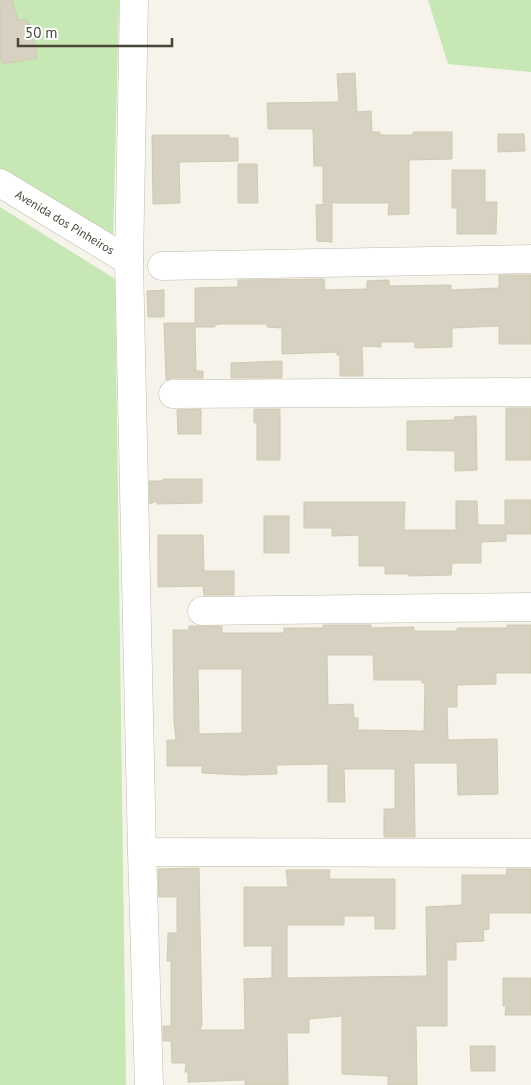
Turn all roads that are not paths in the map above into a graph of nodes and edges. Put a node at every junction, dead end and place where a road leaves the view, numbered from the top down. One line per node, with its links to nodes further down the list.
1 (134, 0): 4 (street)
2 (0, 183): 4 (street, Avenida dos Pinheiros)
3 (531, 259): 5 (street)
4 (129, 261): 10 (street)
5 (162, 266)
6 (531, 392): 7 (street)
7 (173, 394)
8 (531, 607): 9 (street)
9 (202, 611)
10 (142, 852): 11 (street); 12 (street)
11 (531, 853)
12 (149, 1085)

